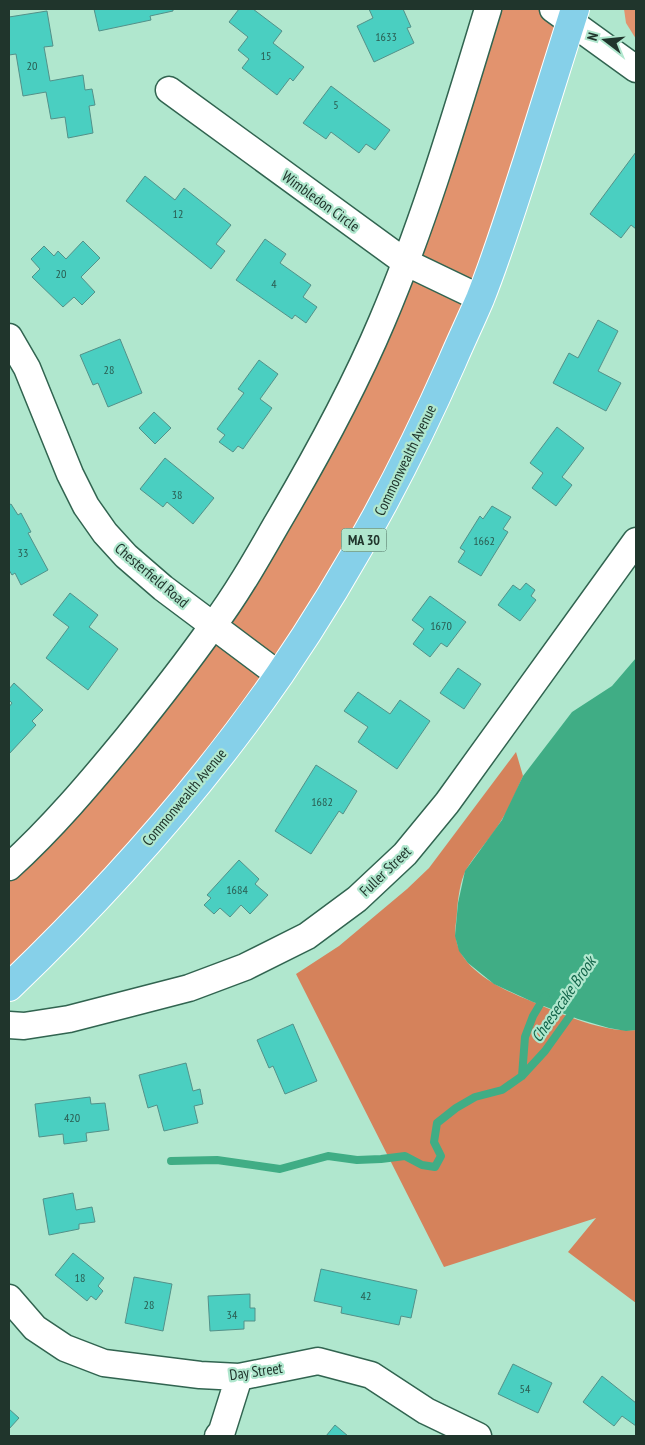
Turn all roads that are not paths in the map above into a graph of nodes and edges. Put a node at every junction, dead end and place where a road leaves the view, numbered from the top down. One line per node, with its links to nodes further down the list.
1 (488, 9): 5 (street)
2 (567, 13): 3 (street); 6 (main road, Commonwealth Avenue / MA 30)
3 (636, 69)
4 (169, 90): 5 (street, Wimbledon Circle)
5 (405, 262): 6 (street, Wimbledon Circle); 9 (street)
6 (480, 298): 10 (main road, Commonwealth Avenue / MA 30)
7 (9, 337): 9 (street, Chesterfield Road)
8 (636, 541): 13 (street, Fuller Street)
9 (214, 625): 10 (street, Chesterfield Road); 11 (street)
10 (279, 675): 12 (main road, Commonwealth Avenue / MA 30)
11 (9, 867)
12 (9, 987)
13 (9, 1025)
14 (9, 1298): 15 (street, Day Street)
15 (239, 1377): 16 (street); 17 (street, Day Street)
16 (218, 1436)
17 (478, 1436)

